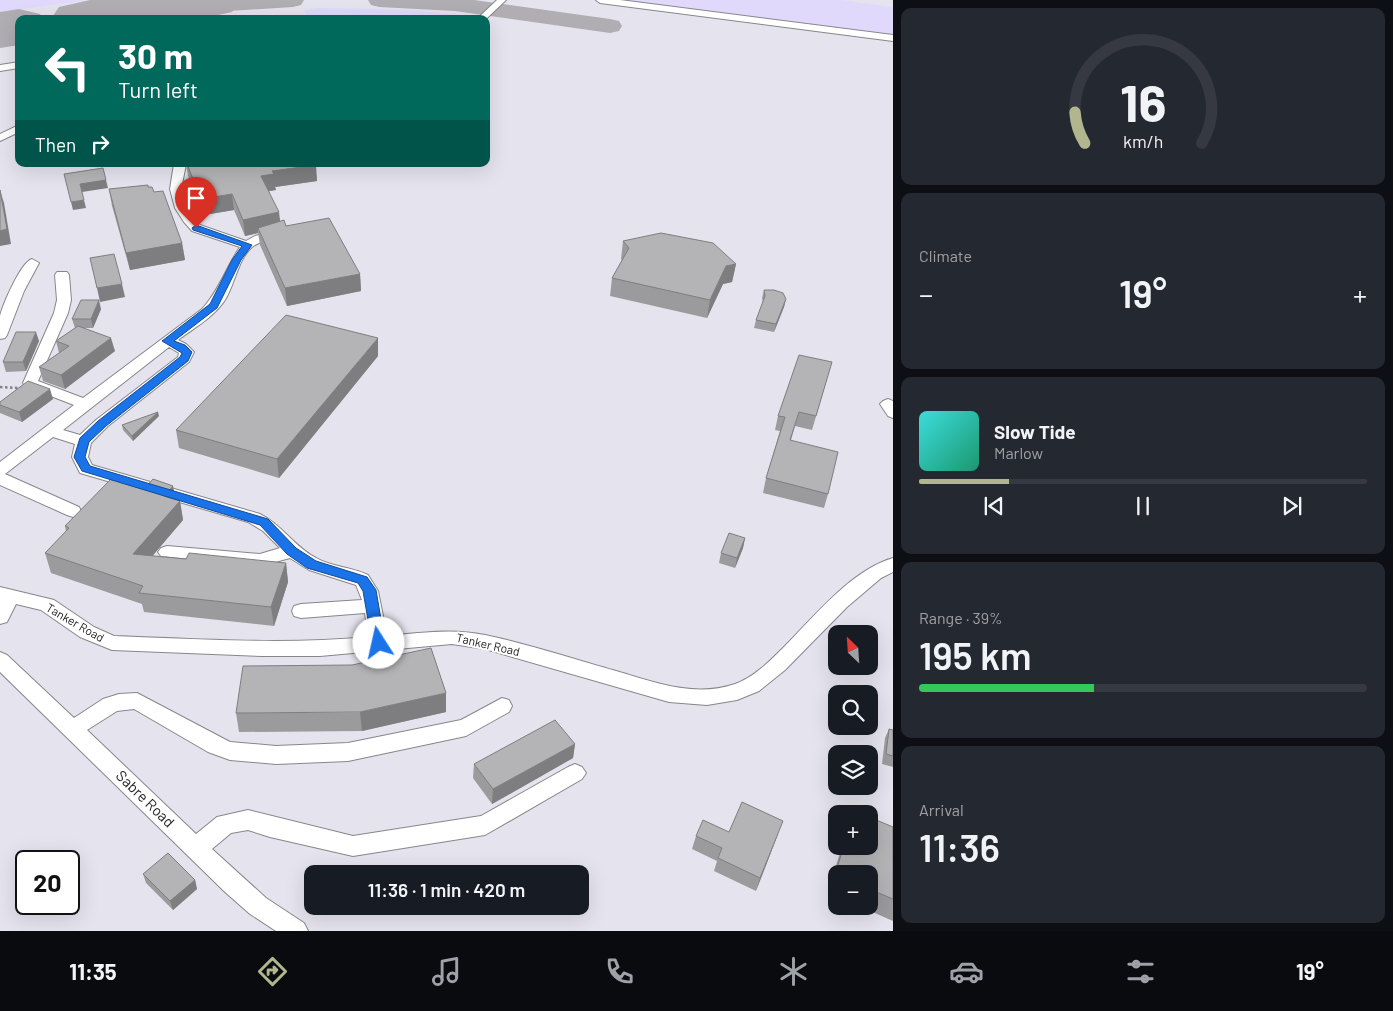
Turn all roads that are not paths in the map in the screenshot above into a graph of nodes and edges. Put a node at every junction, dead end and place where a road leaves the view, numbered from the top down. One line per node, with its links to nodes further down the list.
1 (502, 0): 3 (street)
2 (600, 0): 4 (street)
3 (486, 15)
4 (893, 38)
5 (15, 66): 6 (street)
6 (0, 68)
7 (15, 130): 8 (street)
8 (0, 138)
9 (179, 167): 11 (street)
10 (291, 232): 11 (street)
11 (247, 245): 15 (street)
12 (32, 263): 14 (street)
13 (62, 275): 16 (street)
14 (0, 335)
15 (167, 341): 16 (street); 18 (street)
16 (84, 404): 17 (street)
17 (50, 430): 18 (street); 19 (street)
18 (84, 441): 22 (street)
19 (0, 470)
20 (0, 478): 21 (street)
21 (74, 511)
22 (292, 551): 23 (street); 26 (street)
23 (167, 552)
24 (893, 564): 29 (street, Tanker Road)
25 (6, 595): 28 (street); 29 (street, Tanker Road)
26 (372, 606): 27 (street); 29 (street)
27 (301, 611)
28 (0, 617)
29 (379, 643)
30 (0, 660): 32 (street, Sabre Road)
31 (502, 706): 32 (street)
32 (72, 730): 34 (street, Sabre Road)
33 (575, 774): 34 (street)
34 (196, 848): 35 (street, Sabre Road)
35 (296, 931)

